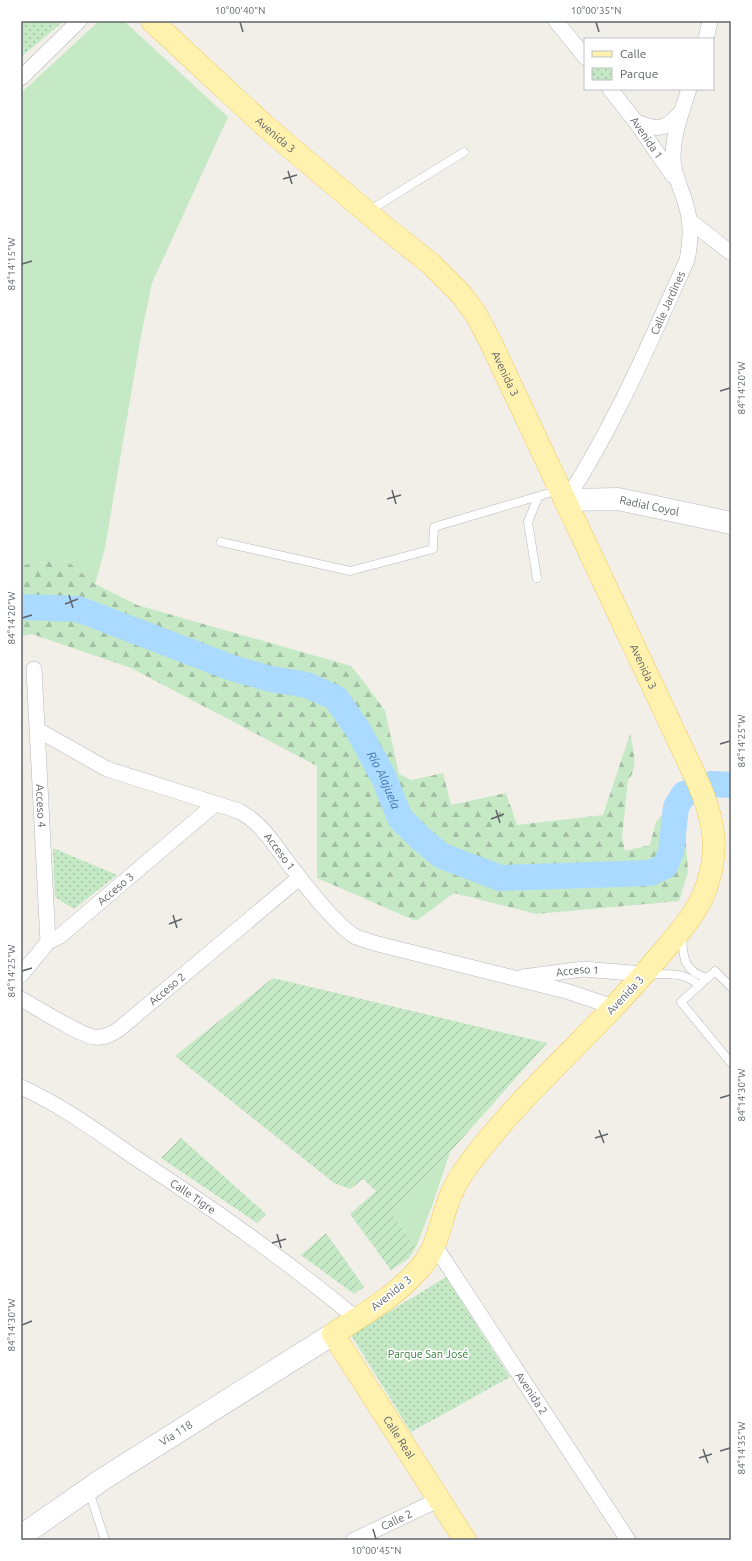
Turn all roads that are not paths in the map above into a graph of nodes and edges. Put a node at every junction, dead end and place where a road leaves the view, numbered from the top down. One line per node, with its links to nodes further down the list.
1 (79, 21): 7 (street)
2 (153, 21): 14 (main road, Avenida 3)
3 (556, 21): 6 (street)
4 (710, 21): 5 (street)
5 (706, 38)
6 (584, 56)
7 (21, 78)
8 (611, 90): 11 (street, Avenida 1)
9 (689, 90): 10 (street, Calle Jardines)
10 (681, 112): 11 (street); 13 (street, Calle Jardines)
11 (636, 122): 13 (street, Avenida 1)
12 (464, 152): 14 (lane)
13 (680, 188): 15 (street, Calle Jardines)
14 (367, 212): 17 (main road, Avenida 3)
15 (690, 221): 16 (street); 17 (street, Calle Jardines)
16 (731, 253)
17 (564, 495): 18 (lane); 19 (main road, Radial Coyol); 26 (main road, Avenida 3)
18 (538, 497): 20 (lane); 21 (lane)
19 (731, 523)
20 (221, 542)
21 (537, 578)
22 (34, 669): 23 (street, Acceso 4)
23 (38, 730): 24 (street, Acceso 1); 27 (street, Acceso 4)
24 (214, 805): 25 (street, Acceso 1); 27 (street, Acceso 3)
25 (299, 878): 30 (street, Acceso 1); 34 (street, Acceso 2)
26 (682, 928): 28 (main road, Avenida 3); 31 (lane)
27 (48, 942): 29 (street, Acceso 3)
28 (644, 974): 30 (street, Acceso 1); 32 (lane); 35 (main road, Avenida 3)
29 (21, 975)
30 (512, 978): 35 (street, Acceso 1)
31 (707, 978): 32 (lane); 33 (lane)
32 (699, 985): 36 (lane)
33 (731, 986)
34 (21, 999)
35 (614, 1007): 38 (main road, Avenida 3)
36 (731, 1063)
37 (21, 1087): 39 (street, Calle Tigre)
38 (435, 1246): 39 (main road, Avenida 3); 47 (street, Avenida 2)
39 (357, 1319): 40 (main road, Avenida 3)
40 (333, 1334): 41 (main road, Vía 118); 42 (main road, Calle Real)
41 (88, 1490): 43 (main road, Vía 118); 44 (lane)
42 (438, 1500): 45 (street, Calle 2); 46 (main road, Calle Real)
43 (21, 1536)
44 (105, 1540)
45 (354, 1540)
46 (465, 1540)
47 (628, 1540)

